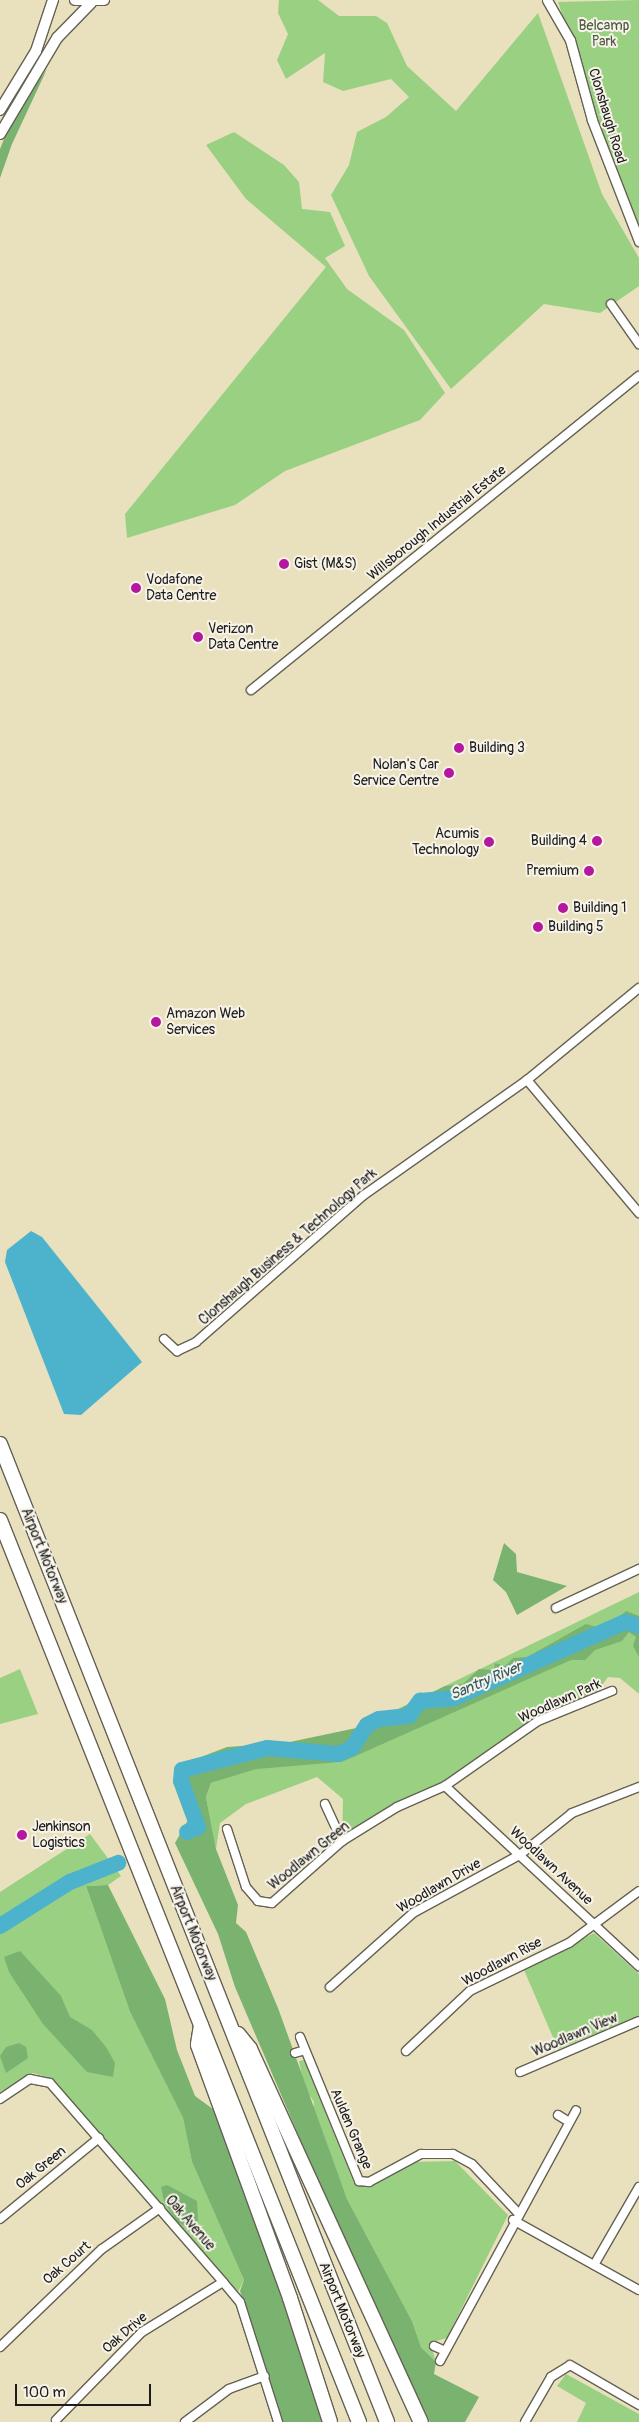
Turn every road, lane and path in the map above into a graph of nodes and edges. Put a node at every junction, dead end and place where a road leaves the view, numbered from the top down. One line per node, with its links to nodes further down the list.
1 (53, 0): 6 (main road)
2 (75, 0): 5 (main road)
3 (104, 0): 5 (main road)
4 (548, 0): 8 (street, Clonshaugh Road)
5 (91, 3): 7 (main road)
6 (0, 110)
7 (0, 134)
8 (639, 240)
9 (610, 304): 10 (street)
10 (639, 344)
11 (639, 376): 12 (street, Willsborough Industrial Estate)
12 (251, 690)
13 (639, 988): 14 (street, Clonshaugh Business & Technology Park)
14 (527, 1080): 15 (street); 16 (street, Clonshaugh Business & Technology Park)
15 (639, 1213)
16 (164, 1339)
17 (0, 1444): 34 (highway, Airport Motorway)
18 (0, 1520): 33 (highway, Airport Motorway)
19 (639, 1569): 20 (street)
20 (556, 1608)
21 (612, 1691): 22 (street, Woodlawn Park)
22 (445, 1786): 26 (street, Woodlawn Green); 27 (street, Woodlawn Avenue)
23 (639, 1787): 27 (street, Woodlawn Drive)
24 (325, 1804): 26 (street)
25 (227, 1829): 26 (street, Woodlawn Green)
26 (342, 1841)
27 (521, 1854): 29 (street, Woodlawn Avenue); 31 (street, Woodlawn Drive)
28 (639, 1890): 29 (street, Woodlawn Rise)
29 (594, 1923): 30 (street, Woodlawn Avenue); 37 (street, Woodlawn Rise)
30 (639, 1966)
31 (330, 1987)
32 (639, 2021): 39 (street, Woodlawn View)
33 (201, 2022): 62 (highway); 63 (highway, Airport Motorway)
34 (228, 2022): 64 (highway, Airport Motorway); 65 (highway)
35 (300, 2037): 36 (street, Aulden Grange)
36 (305, 2050): 38 (street); 47 (street, Aulden Grange)
37 (406, 2051)
38 (295, 2053)
39 (520, 2072)
40 (0, 2099): 44 (street, Oak Avenue)
41 (576, 2111): 43 (street)
42 (558, 2115): 43 (street)
43 (569, 2122): 47 (street)
44 (99, 2138): 46 (street, Oak Avenue); 48 (street, Oak Green)
45 (639, 2187): 50 (street)
46 (160, 2208): 51 (street, Oak Avenue); 54 (street, Oak Court)
47 (517, 2212): 49 (street)
48 (0, 2219)
49 (513, 2220): 50 (street); 55 (street)
50 (594, 2265): 52 (street)
51 (223, 2282): 57 (street, Oak Avenue); 59 (street, Oak Drive)
52 (639, 2290)
53 (434, 2346): 55 (street)
54 (0, 2347)
55 (445, 2351): 56 (street)
56 (440, 2361)
57 (265, 2376): 60 (street); 61 (street, Oak Avenue)
58 (639, 2405): 66 (street)
59 (56, 2420)
60 (185, 2422)
61 (278, 2422)
62 (330, 2422)
63 (359, 2422)
64 (387, 2422)
65 (421, 2422)
66 (525, 2422)

